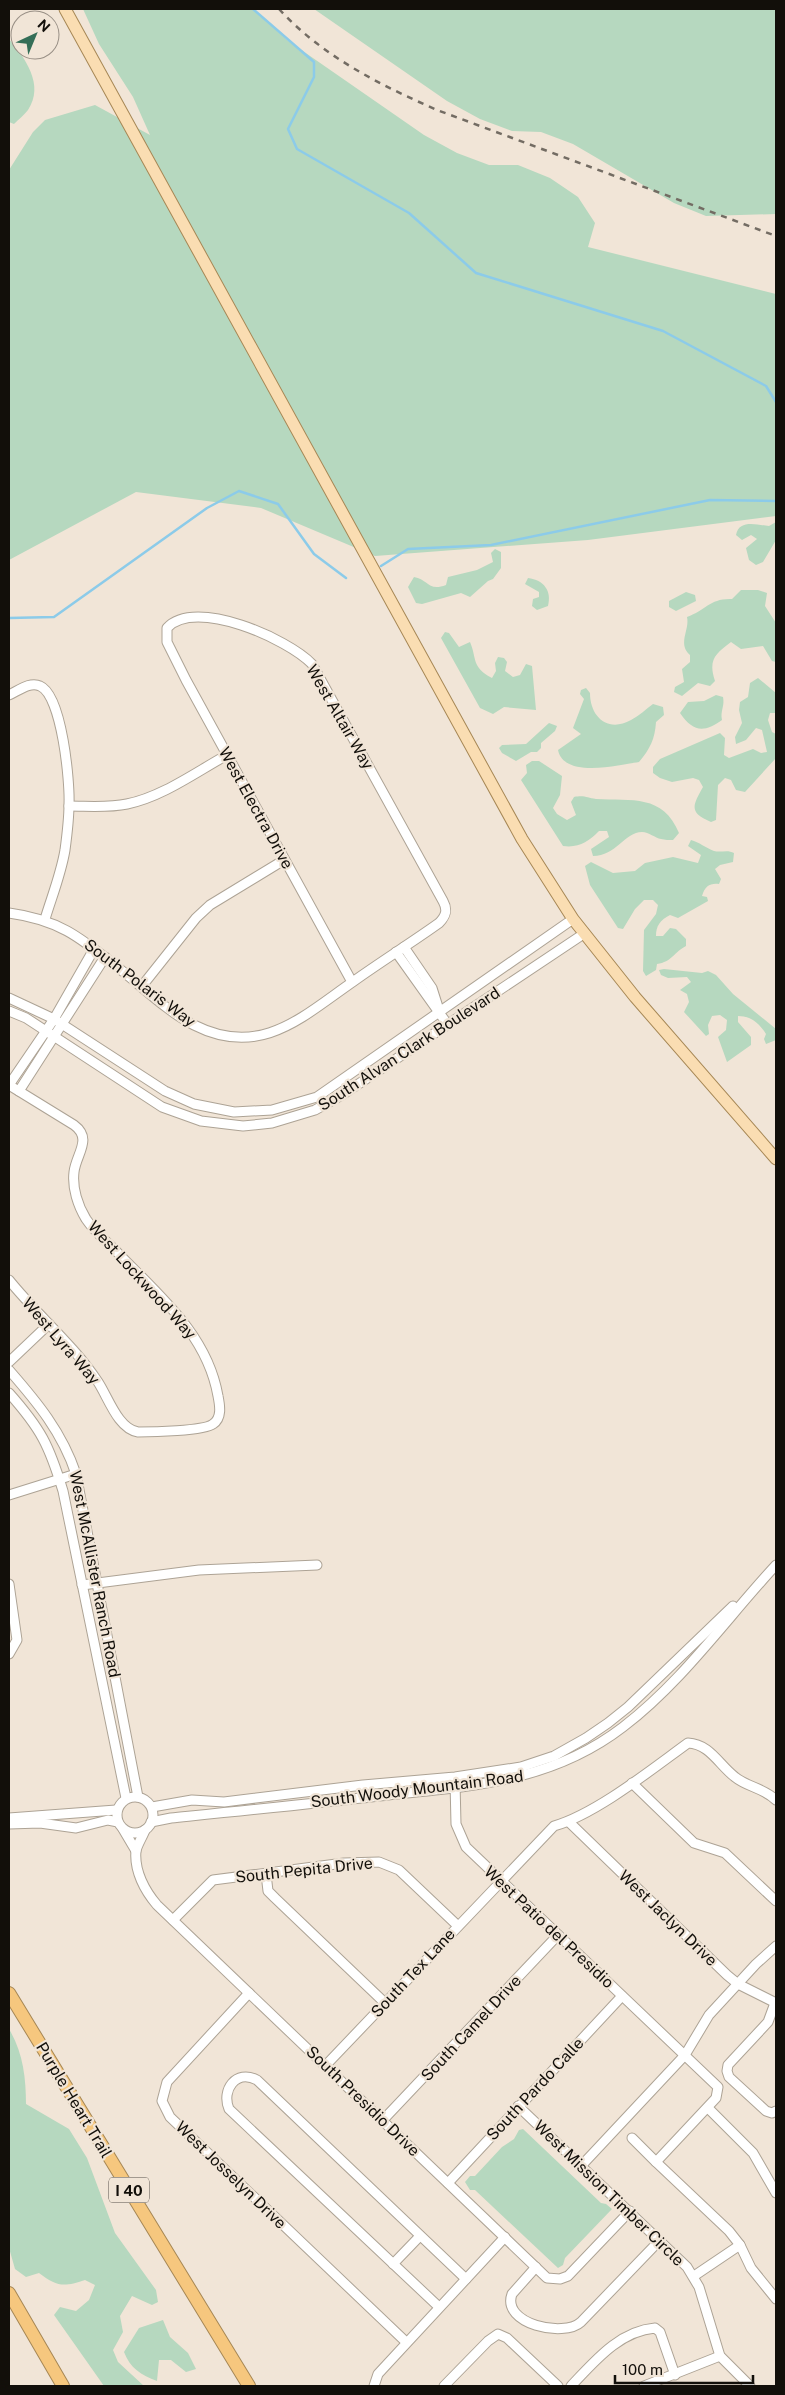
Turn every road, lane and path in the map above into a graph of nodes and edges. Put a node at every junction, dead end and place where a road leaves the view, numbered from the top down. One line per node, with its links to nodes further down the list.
1 (65, 9): 9 (main road)
2 (166, 632): 4 (street, West Electra Drive); 8 (street, West Altair Way)
3 (9, 695): 5 (street)
4 (227, 755): 5 (street); 6 (street, West Electra Drive)
5 (69, 806): 10 (street)
6 (284, 860): 16 (street, West Electra Drive); 17 (street)
7 (9, 913): 10 (street, South Polaris Way)
8 (446, 913): 12 (street, South Polaris Way)
9 (574, 919): 11 (main road); 19 (street, South Alvan Clark Boulevard)
10 (45, 920): 13 (street, South Polaris Way)
11 (584, 933): 23 (street, South Alvan Clark Boulevard); 28 (main road)
12 (404, 947): 14 (street, South Polaris Way); 19 (street)
13 (94, 949): 15 (street, South Polaris Way); 21 (street)
14 (396, 952): 16 (street, South Polaris Way); 19 (street)
15 (105, 957): 17 (street, South Polaris Way); 22 (street)
16 (352, 982): 17 (street, South Polaris Way)
17 (142, 986)
18 (9, 998): 21 (street, South Alvan Clark Boulevard)
19 (439, 1010): 22 (street, South Alvan Clark Boulevard); 23 (street)
20 (9, 1011): 24 (street, South Alvan Clark Boulevard)
21 (54, 1019): 22 (street, South Alvan Clark Boulevard); 24 (street)
22 (63, 1024): 25 (street)
23 (448, 1025): 25 (street, South Alvan Clark Boulevard)
24 (46, 1031): 25 (street, South Alvan Clark Boulevard); 26 (street)
25 (54, 1037): 27 (street)
26 (9, 1085): 27 (street)
27 (19, 1091): 34 (street, West Lockwood Way)
28 (776, 1159)
29 (9, 1280): 30 (street, West Lyra Way)
30 (49, 1324): 31 (street); 34 (street, West Lyra Way)
31 (9, 1362)
32 (9, 1370): 35 (street, West McAllister Ranch Road)
33 (9, 1393): 36 (street, West McAllister Ranch Road)
34 (216, 1422)
35 (76, 1474): 36 (street); 40 (street, West McAllister Ranch Road)
36 (60, 1479): 37 (street); 43 (street, West McAllister Ranch Road)
37 (9, 1495)
38 (317, 1565): 40 (street)
39 (776, 1565): 41 (street, South Woody Mountain Road)
40 (98, 1582): 43 (street); 48 (street, West McAllister Ranch Road)
41 (760, 1583): 45 (street, South Woody Mountain Road); 47 (street, South Woody Mountain Road)
42 (9, 1584): 44 (street)
43 (82, 1585): 49 (street, West McAllister Ranch Road)
44 (9, 1654)
45 (455, 1777): 47 (street, West Patio del Presidio); 51 (street, South Woody Mountain Road)
46 (632, 1783): 50 (street, South Tex Lane); 55 (street, South Tex Lane); 62 (street)
47 (455, 1788): 54 (street, South Woody Mountain Road); 61 (street, West Patio del Presidio)
48 (138, 1797): 49 (street); 51 (street)
49 (126, 1798): 52 (street)
50 (776, 1800)
51 (152, 1807): 54 (street)
52 (116, 1810): 53 (street); 57 (street)
53 (9, 1818)
54 (151, 1822): 58 (street)
55 (569, 1822): 61 (street, South Tex Lane); 67 (street, West Jaclyn Drive)
56 (9, 1824): 57 (street)
57 (120, 1825): 58 (street); 59 (street, South Presidio Drive)
58 (145, 1830): 59 (street)
59 (136, 1851): 63 (street, South Presidio Drive)
60 (266, 1874): 63 (street, South Pepita Drive); 64 (street, South Pepita Drive); 71 (street)
61 (501, 1882): 64 (street, South Tex Lane); 65 (street, West Patio del Presidio)
62 (776, 1901)
63 (173, 1920): 69 (street, South Presidio Drive)
64 (458, 1926): 71 (street, South Tex Lane)
65 (558, 1935): 70 (street, West Patio del Presidio); 78 (street, South Camel Drive)
66 (776, 1946): 67 (street)
67 (738, 1984): 72 (street, West Jaclyn Drive); 73 (street)
68 (9, 1993): 100 (highway, Purple Heart Trail / I 40)
69 (249, 1993): 74 (street, South Presidio Drive); 96 (street, West Josselyn Drive)
70 (622, 1996): 73 (street, West Patio del Presidio); 75 (street, South Pardo Calle)
71 (385, 2003): 74 (street, South Tex Lane)
72 (776, 2003): 77 (street)
73 (685, 2055): 76 (street, West Patio del Presidio); 81 (street)
74 (326, 2065): 78 (street, South Presidio Drive)
75 (518, 2106): 81 (street, West Mission Timber Circle); 82 (street, South Pardo Calle)
76 (708, 2108): 80 (street); 83 (street)
77 (776, 2111)
78 (383, 2120): 82 (street, South Presidio Drive)
79 (632, 2138): 80 (street)
80 (656, 2162): 88 (street)
81 (582, 2165): 84 (street, West Mission Timber Circle)
82 (448, 2183): 86 (street, South Presidio Drive)
83 (776, 2193)
84 (630, 2211): 87 (street, West Mission Timber Circle); 90 (street, South Presidio Drive)
85 (420, 2236): 89 (street); 89 (street); 92 (street)
86 (505, 2238): 90 (street, South Presidio Drive); 92 (street)
87 (660, 2240): 90 (street); 91 (street, West Mission Timber Circle)
88 (740, 2245): 91 (street); 94 (street)
89 (393, 2264): 95 (street)
90 (536, 2267)
91 (694, 2276): 97 (street, West Mission Timber Circle)
92 (466, 2279): 95 (street)
93 (9, 2293): 99 (highway)
94 (776, 2299)
95 (439, 2308): 96 (street)
96 (406, 2342): 101 (street)
97 (720, 2356): 98 (street); 106 (street, West Mission Timber Circle)
98 (675, 2375): 104 (street); 105 (street)
99 (62, 2386)
100 (249, 2386)
101 (374, 2386)
102 (444, 2386): 103 (street)
103 (558, 2386)
104 (571, 2386)
105 (644, 2386)
106 (750, 2386)

